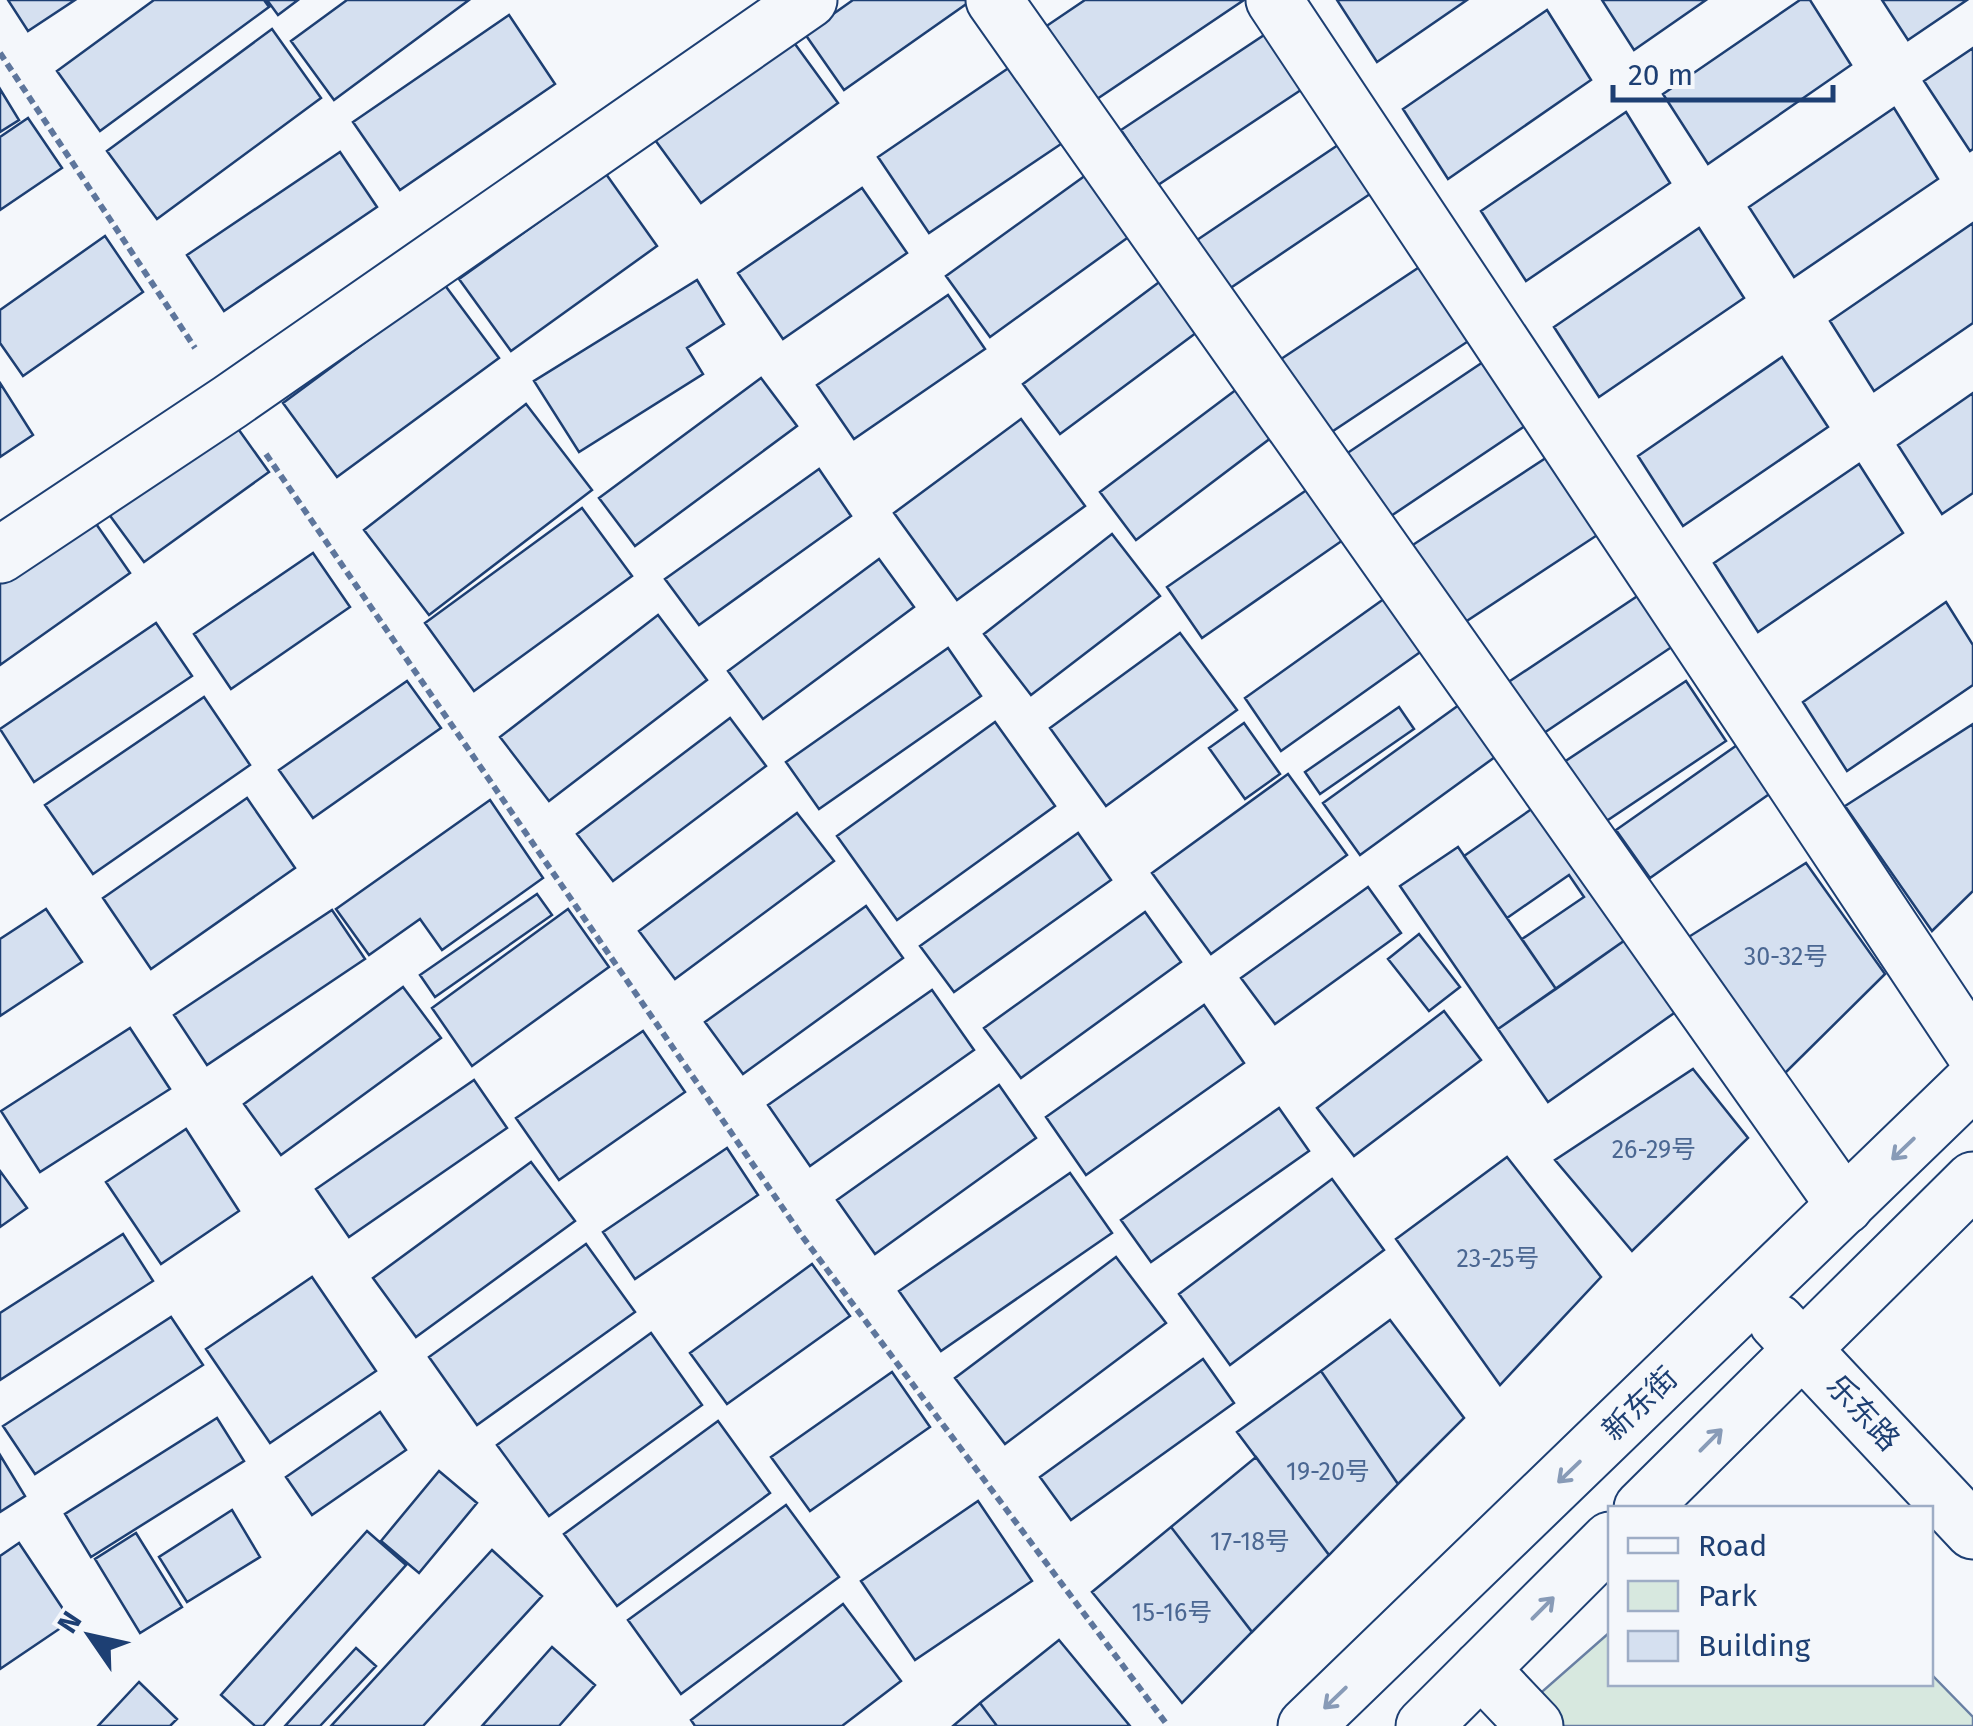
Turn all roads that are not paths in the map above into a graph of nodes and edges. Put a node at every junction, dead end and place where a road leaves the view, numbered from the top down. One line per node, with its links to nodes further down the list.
1 (809, 0): 4 (main road)
2 (994, 0): 8 (main road)
3 (1274, 0): 5 (main road)
4 (0, 555)
5 (1973, 1051)
6 (1973, 1082): 8 (main road, 新东街, one-way to 8)
7 (1973, 1180): 10 (main road)
8 (1845, 1206): 9 (main road, 新东街)
9 (1752, 1296): 10 (main road, 乐东路); 15 (main road, 新东街, one-way to 15)
10 (1803, 1349): 11 (main road, one-way to 10); 12 (main road, 乐东路)
11 (1644, 1506)
12 (1973, 1531)
13 (1608, 1542): 14 (main road, one-way to 13)
14 (1481, 1669): 16 (main road); 17 (main road)
15 (1306, 1726)
16 (1424, 1726)
17 (1535, 1726)

